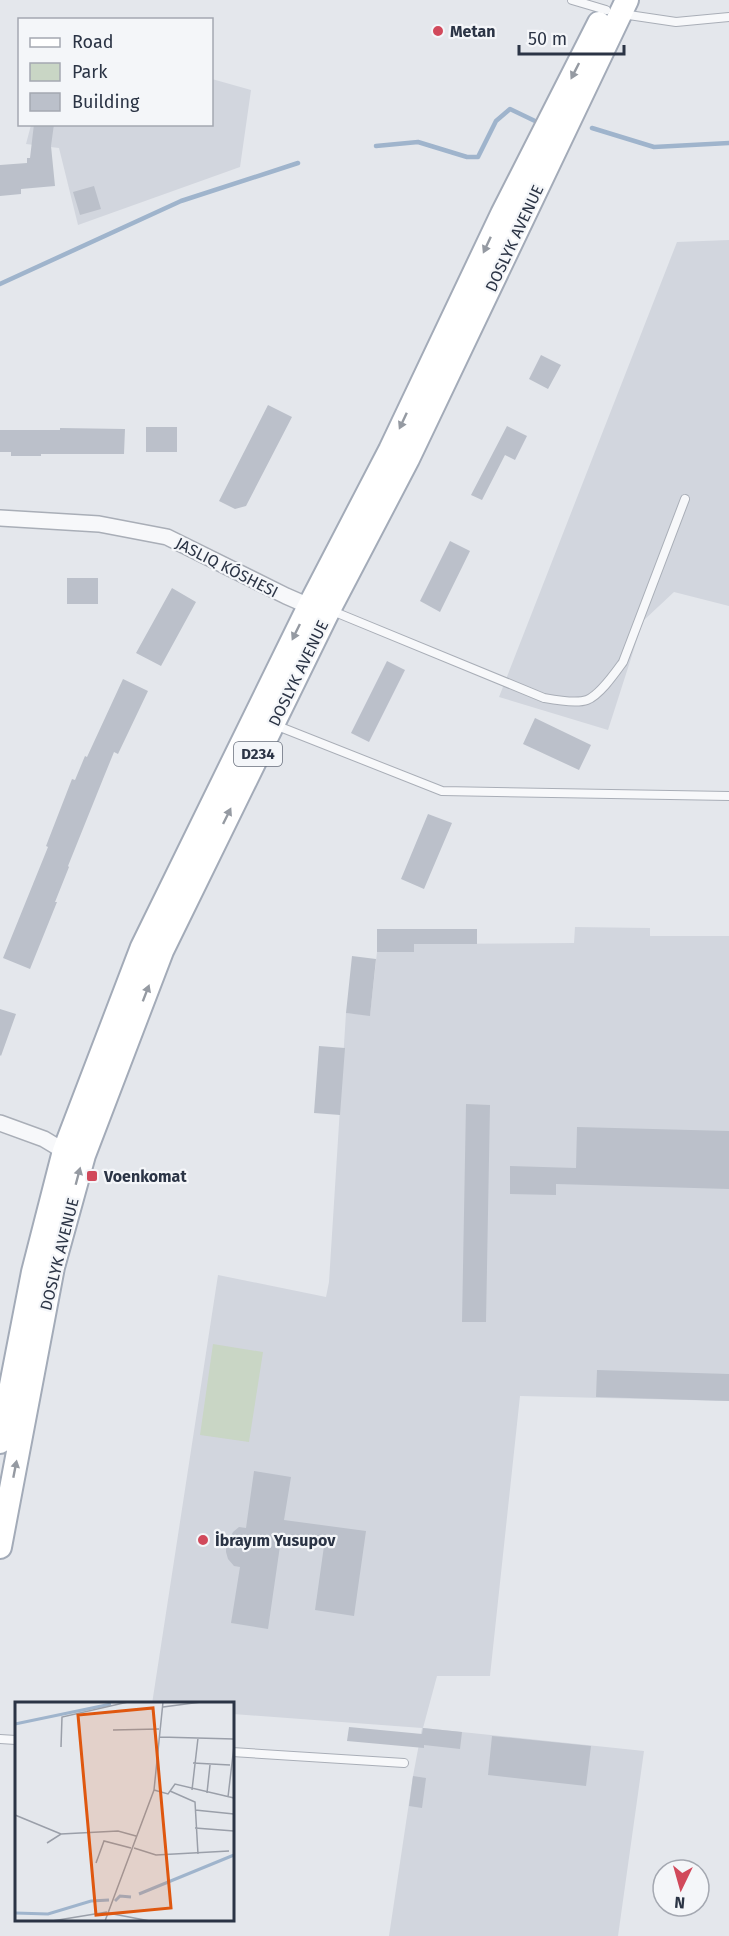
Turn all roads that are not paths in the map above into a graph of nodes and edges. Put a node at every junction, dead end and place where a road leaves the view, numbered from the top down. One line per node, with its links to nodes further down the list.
1 (572, 0): 2 (lane)
2 (616, 6): 3 (lane); 6 (main road, DOSLYK AVENUE / D234)
3 (729, 17)
4 (685, 499): 6 (lane)
5 (0, 518): 6 (street)
6 (319, 608): 7 (main road, DOSLYK AVENUE / D234); 10 (main road, DOSLYK AVENUE / D234, one-way to 10)
7 (273, 724): 8 (lane); 12 (main road, DOSLYK AVENUE / D234, one-way to 7)
8 (729, 796)
9 (0, 1123): 10 (street)
10 (64, 1151): 11 (main road, DOSLYK AVENUE / D234)
11 (0, 1442)
12 (0, 1547)
13 (0, 1739): 14 (lane)
14 (15, 1740)
15 (234, 1752): 16 (lane)
16 (404, 1762)

